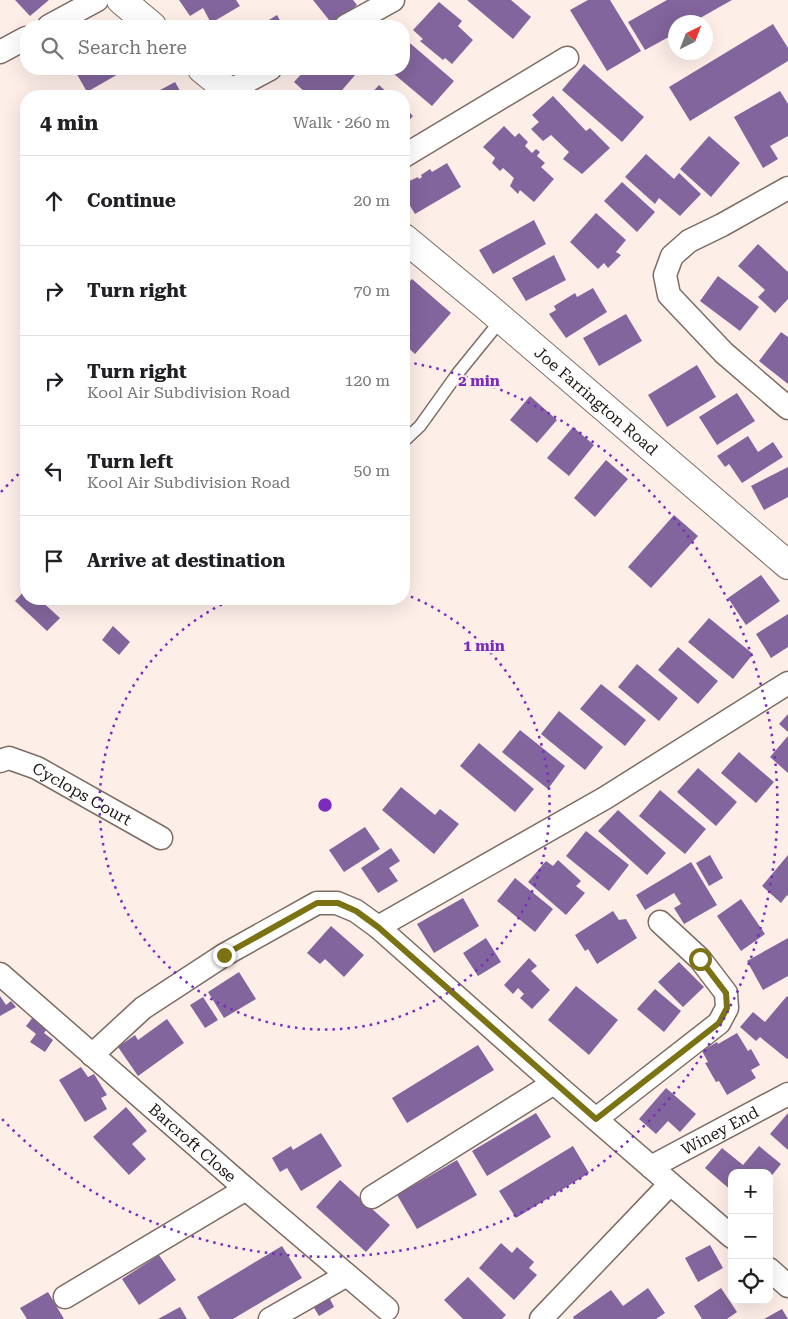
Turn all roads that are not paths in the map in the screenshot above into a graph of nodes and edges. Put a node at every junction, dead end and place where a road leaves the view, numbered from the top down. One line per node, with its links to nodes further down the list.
1 (97, 0): 4 (street)
2 (121, 0): 5 (main road)
3 (394, 0): 6 (street)
4 (60, 20)
5 (145, 20)
6 (357, 20)
7 (20, 41): 8 (street)
8 (0, 52)
9 (567, 58): 14 (street)
10 (209, 75): 12 (main road)
11 (261, 75): 13 (street)
12 (227, 90)
13 (238, 90)
14 (410, 152)
15 (788, 188): 18 (street)
16 (410, 243): 17 (main road, Joe Farrington Road)
17 (501, 320): 19 (lane); 20 (main road, Joe Farrington Road)
18 (788, 408)
19 (410, 435)
20 (788, 565)
21 (788, 683): 25 (street)
22 (0, 761): 23 (street, Cyclops Court)
23 (162, 838)
24 (660, 922): 30 (street)
25 (378, 927): 27 (street); 28 (street)
26 (0, 974): 27 (street, Barcroft Close)
27 (92, 1055): 33 (street, Barcroft Close)
28 (554, 1083): 30 (street); 34 (street)
29 (788, 1094): 31 (street, Winey End)
30 (596, 1119): 31 (street)
31 (651, 1167): 32 (street)
32 (670, 1184): 35 (street); 42 (street)
33 (246, 1190): 37 (street, Barcroft Close); 39 (street)
34 (372, 1197)
35 (728, 1234)
36 (773, 1273): 38 (street)
37 (347, 1275): 40 (street, Barcroft Close); 41 (street)
38 (788, 1286)
39 (65, 1297)
40 (387, 1309)
41 (270, 1319)
42 (541, 1319)

